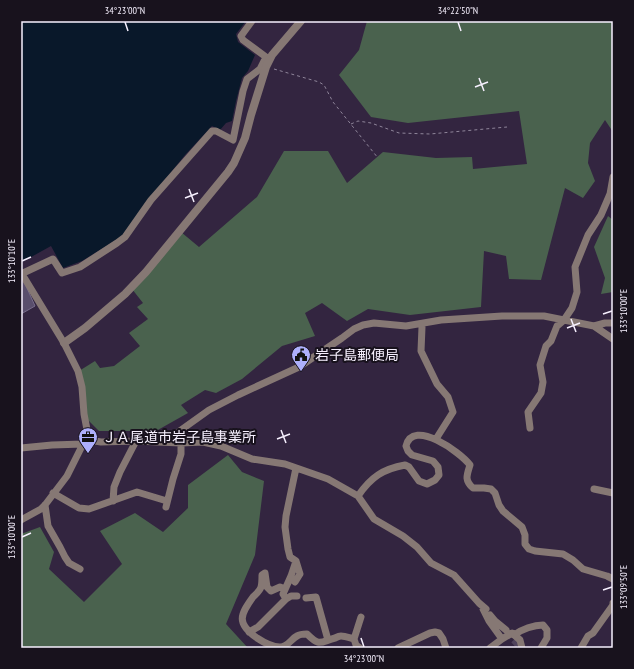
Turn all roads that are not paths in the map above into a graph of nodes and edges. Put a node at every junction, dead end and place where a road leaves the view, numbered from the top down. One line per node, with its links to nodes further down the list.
1 (252, 21): 4 (street)
2 (301, 21): 10 (street)
3 (613, 177): 5 (street)
4 (22, 274): 10 (street)
5 (564, 320): 7 (street); 8 (street); 11 (street)
6 (613, 323): 8 (street)
7 (420, 324): 12 (street); 15 (street)
8 (594, 326): 9 (street)
9 (613, 339)
10 (64, 343): 14 (street)
11 (530, 428)
12 (436, 439): 22 (street); 28 (street)
13 (136, 441): 14 (street); 15 (street); 23 (street)
14 (86, 442): 17 (street); 21 (street)
15 (170, 442): 16 (street)
16 (181, 443): 18 (street); 23 (street)
17 (21, 448)
18 (296, 468): 22 (street); 26 (street)
19 (594, 489): 20 (street)
20 (613, 493)
21 (53, 494): 23 (street); 24 (street)
22 (358, 496): 35 (street)
23 (113, 501)
24 (45, 505): 25 (street); 27 (street)
25 (21, 520)
26 (296, 561): 29 (street); 30 (street)
27 (80, 570)
28 (613, 579)
29 (295, 582)
30 (285, 589): 33 (street); 38 (street)
31 (297, 596): 33 (street)
32 (306, 598): 42 (street)
33 (286, 599): 38 (street)
34 (613, 603): 49 (street)
35 (486, 609): 37 (street); 41 (street)
36 (361, 617): 40 (street)
37 (506, 630)
38 (248, 632): 42 (street)
39 (514, 635): 41 (street); 47 (street); 48 (street)
40 (354, 639): 42 (street); 43 (street)
41 (502, 639): 46 (street)
42 (328, 640)
43 (360, 648)
44 (398, 648): 45 (street)
45 (446, 648)
46 (490, 648)
47 (522, 648)
48 (541, 648)
49 (581, 648)

